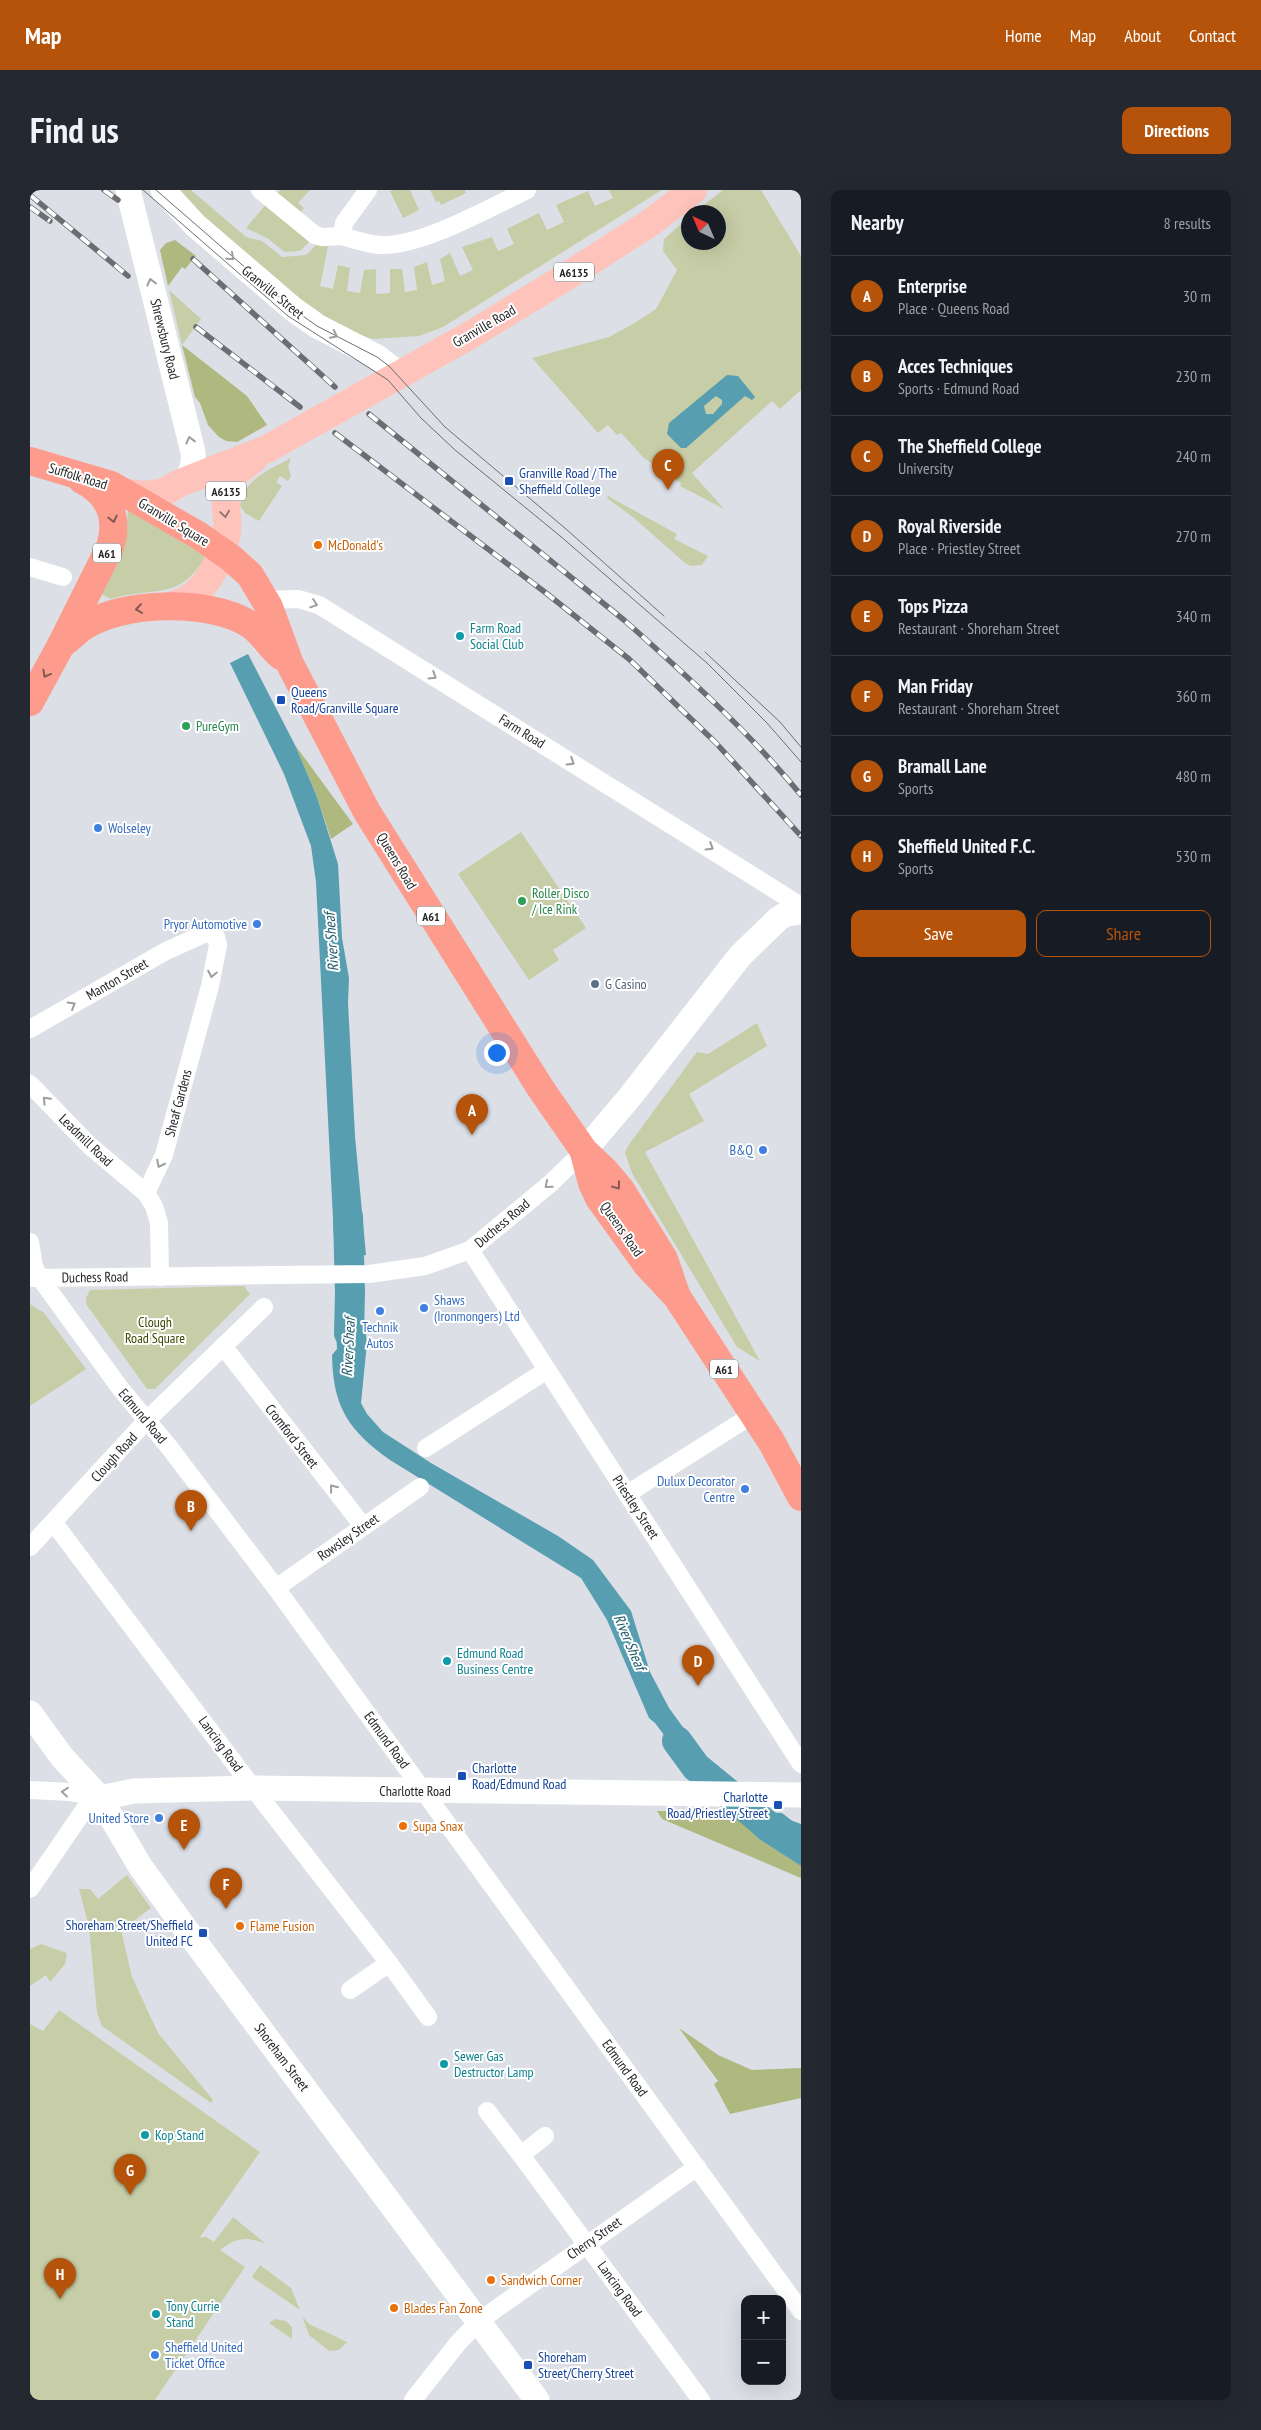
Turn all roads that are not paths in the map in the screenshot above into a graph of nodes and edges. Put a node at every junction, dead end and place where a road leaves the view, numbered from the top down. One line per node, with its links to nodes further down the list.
1 (128, 190): 12 (street, Shrewsbury Road, one-way to 1)
2 (162, 190): 8 (street, Granville Street, one-way to 8)
3 (260, 190): 7 (street)
4 (368, 190): 7 (street)
5 (527, 190): 7 (street)
6 (693, 190): 8 (main road, Granville Road / A6135)
7 (342, 236)
8 (398, 374): 9 (main road, Granville Road / A6135)
9 (267, 449): 12 (main road, Granville Road / A6135); 14 (main road, Granville Road / A6135, one-way to 14)
10 (30, 461): 11 (highway, Suffolk Road / A61)
11 (69, 473): 13 (highway, Suffolk Road / A61); 20 (highway, A61, one-way to 20)
12 (180, 484): 13 (main road, Granville Road / A6135)
13 (126, 493): 14 (highway, Granville Square / A61)
14 (222, 551): 16 (highway, Granville Square / A61); 19 (main road, Granville Square / A6135)
15 (30, 567): 17 (street)
16 (242, 568): 18 (highway, Queens Road / A61)
17 (63, 577)
18 (266, 600): 21 (highway, Queens Road / A61); 23 (street, Farm Road, one-way to 23)
19 (170, 606): 20 (highway, Granville Square / A61, one-way to 20); 21 (highway, Queens Road / A61)
20 (61, 645): 22 (highway, A61, one-way to 22)
21 (290, 664): 31 (highway, Queens Road / A61)
22 (30, 702)
23 (770, 887): 24 (street, Farm Road); 27 (street)
24 (801, 906)
25 (801, 912): 27 (street, Duchess Road)
26 (801, 924): 27 (street)
27 (767, 932): 31 (street, Duchess Road)
28 (206, 933): 29 (street, Manton Street, one-way to 28); 32 (street, Sheaf Gardens, one-way to 32)
29 (30, 1029)
30 (30, 1084): 32 (street, Leadmill Road, one-way to 30)
31 (584, 1151): 34 (street, Duchess Road, one-way to 34); 40 (highway, Queens Road / A61)
32 (146, 1193): 35 (street)
33 (30, 1242): 36 (street, Edmund Road)
34 (470, 1250): 35 (street, Duchess Road); 39 (street, Priestley Street)
35 (160, 1277): 36 (street, Duchess Road)
36 (35, 1278): 41 (street, Edmund Road)
37 (264, 1307): 38 (street, Clough Road)
38 (223, 1346): 41 (street, Clough Road); 49 (street, Cromford Street, one-way to 38)
39 (547, 1370): 43 (street); 46 (street, Priestley Street)
40 (754, 1414): 42 (highway, Queens Road / A61); 46 (street)
41 (147, 1420): 48 (street, Clough Road); 51 (street, Edmund Road)
42 (772, 1441): 44 (highway, Queens Road / A61); 47 (highway, Queens Road / A61)
43 (426, 1448)
44 (801, 1474)
45 (420, 1487): 49 (street, Rowsley Street)
46 (627, 1494): 53 (street, Priestley Street)
47 (801, 1497)
48 (54, 1523): 50 (street, Clough Road); 54 (street, Lancing Road)
49 (363, 1526): 51 (street, Rowsley Street)
50 (30, 1547)
51 (276, 1588): 56 (street, Edmund Road)
52 (30, 1713): 58 (street, Shoreham Street)
53 (801, 1764)
54 (253, 1788): 56 (street, Charlotte Road); 58 (street, Charlotte Road); 60 (street, Lancing Road)
55 (30, 1790): 58 (street, Charlotte Road, one-way to 55)
56 (424, 1791): 57 (street, Charlotte Road); 66 (street, Edmund Road)
57 (801, 1795)
58 (100, 1798): 59 (street); 69 (street, Shoreham Street)
59 (30, 1890)
60 (390, 1963): 61 (street); 62 (street, Lancing Road)
61 (350, 1990)
62 (428, 2017)
63 (487, 2111): 65 (street, Lancing Road)
64 (545, 2136): 65 (street)
65 (521, 2155): 67 (street, Lancing Road)
66 (697, 2167): 67 (street, Cherry Street); 68 (street, Edmund Road)
67 (586, 2244): 69 (street, Cherry Street); 72 (street, Lancing Road)
68 (801, 2311)
69 (478, 2321): 70 (street, Cherry Street); 71 (street, Shoreham Street)
70 (413, 2400)
71 (537, 2400)
72 (701, 2400)

